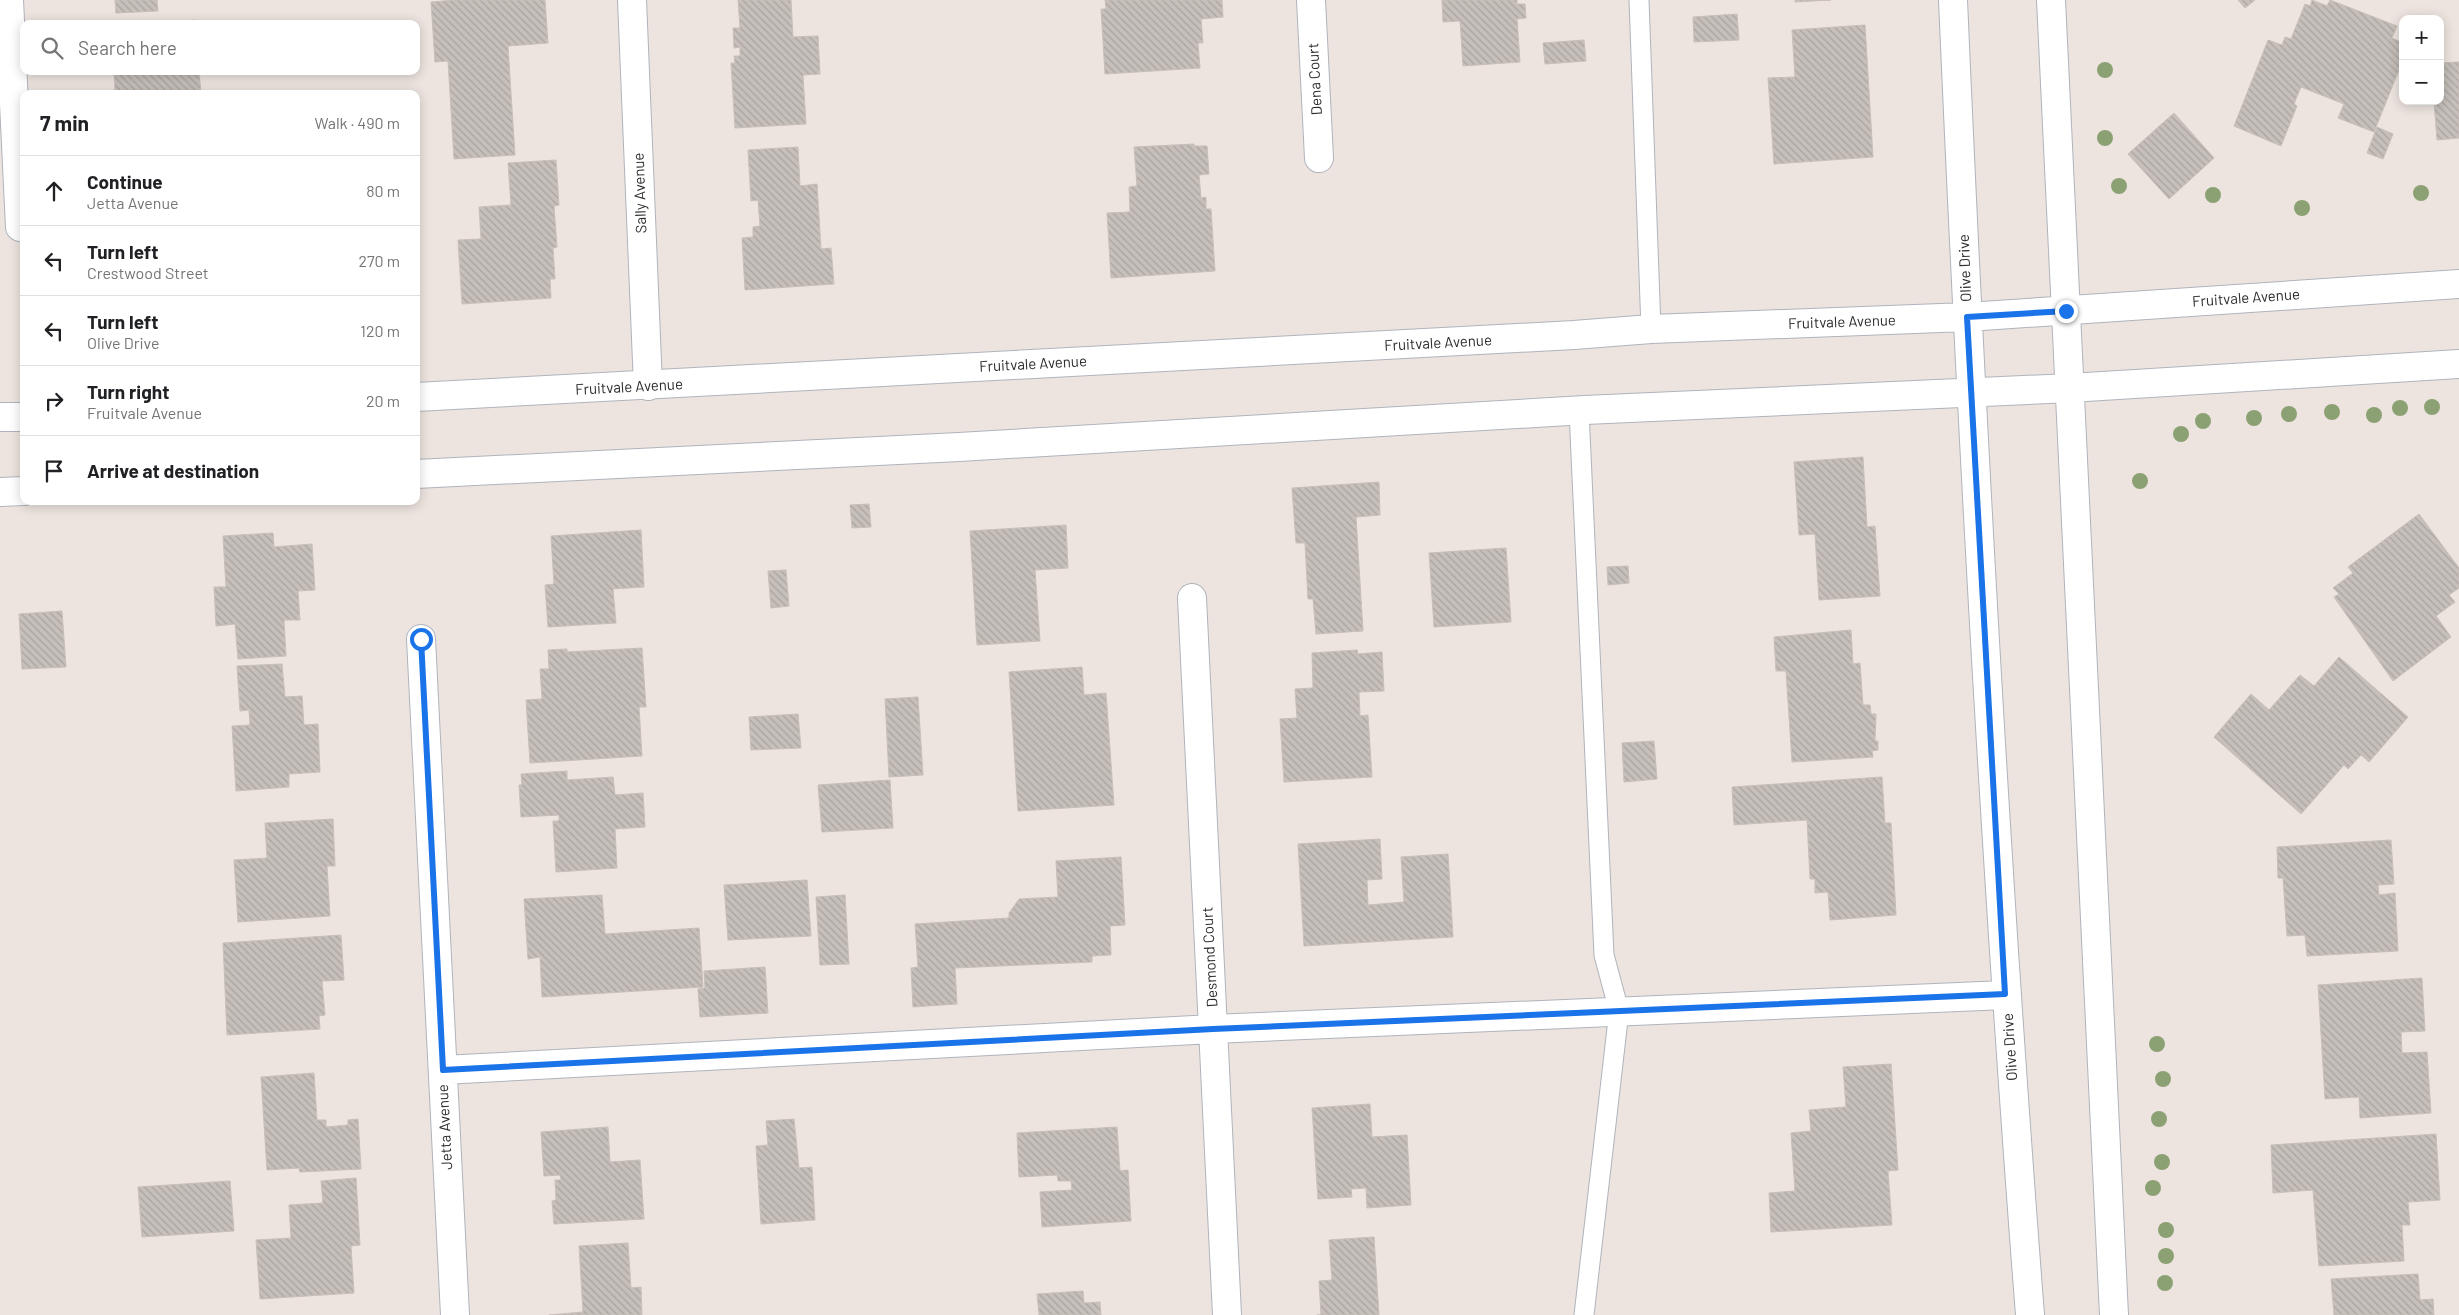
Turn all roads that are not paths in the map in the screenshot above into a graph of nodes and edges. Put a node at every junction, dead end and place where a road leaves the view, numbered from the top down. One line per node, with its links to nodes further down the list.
1 (9, 0): 8 (main road)
2 (632, 0): 14 (main road, Sally Avenue)
3 (1311, 0): 7 (main road, Dena Court)
4 (1638, 0): 12 (lane)
5 (1954, 0): 11 (main road, Olive Drive)
6 (2050, 0): 10 (main road)
7 (1319, 158)
8 (20, 227)
9 (2459, 284): 10 (main road, Fruitvale Avenue)
10 (2066, 311): 11 (main road, Fruitvale Avenue); 15 (main road)
11 (1967, 317): 12 (main road, Fruitvale Avenue); 16 (main road, Olive Drive)
12 (1651, 329): 14 (main road, Fruitvale Avenue)
13 (2459, 364): 15 (main road)
14 (648, 386): 17 (main road, Fruitvale Avenue)
15 (2070, 388): 16 (main road); 34 (main road)
16 (1971, 393): 18 (main road); 26 (main road, Olive Drive)
17 (420, 397)
18 (1579, 411): 21 (main road); 27 (lane)
19 (0, 417): 20 (main road)
20 (20, 417)
21 (420, 474)
22 (20, 491): 23 (main road)
23 (0, 492)
24 (1192, 598): 28 (main road, Desmond Court)
25 (421, 639): 29 (main road, Jetta Avenue)
26 (2005, 994): 27 (main road); 33 (main road, Olive Drive)
27 (1619, 1011): 28 (main road); 32 (lane)
28 (1213, 1029): 29 (main road); 31 (main road, Desmond Court)
29 (443, 1070): 30 (main road, Jetta Avenue)
30 (455, 1315)
31 (1227, 1315)
32 (1584, 1315)
33 (2030, 1315)
34 (2114, 1315)

